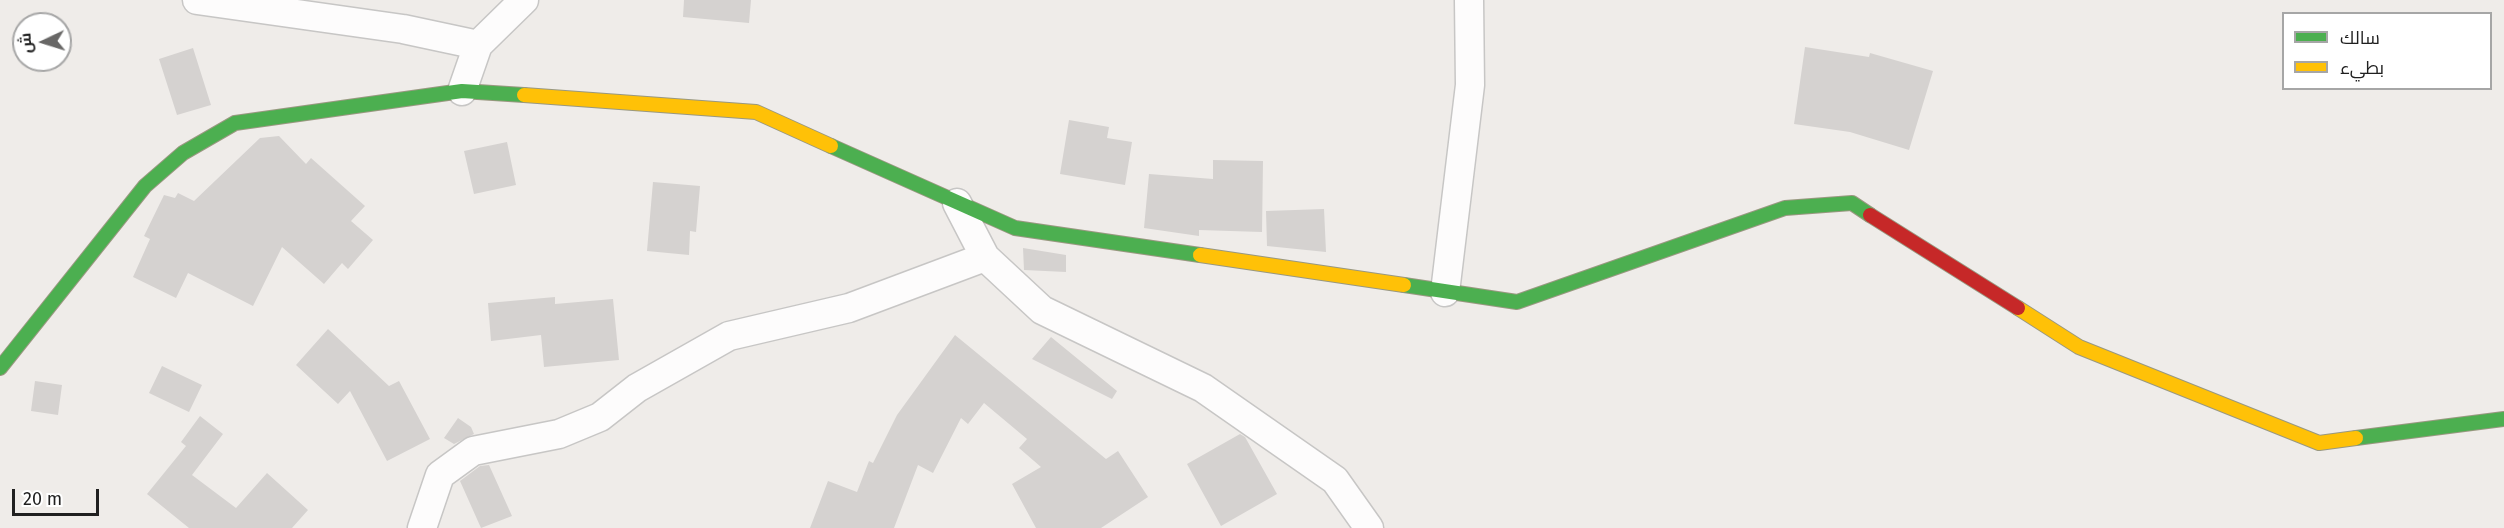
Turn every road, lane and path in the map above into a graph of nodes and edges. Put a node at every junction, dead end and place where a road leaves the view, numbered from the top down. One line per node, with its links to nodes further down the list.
1 (197, 0): 4 (street)
2 (524, 0): 4 (street)
3 (1469, 0): 8 (street)
4 (478, 45): 5 (street)
5 (462, 91): 6 (street); 9 (street)
6 (957, 202): 7 (street); 8 (street)
7 (985, 257): 11 (street); 12 (street)
8 (1445, 292): 10 (street)
9 (0, 368)
10 (2504, 419)
11 (422, 528)
12 (1369, 528)

